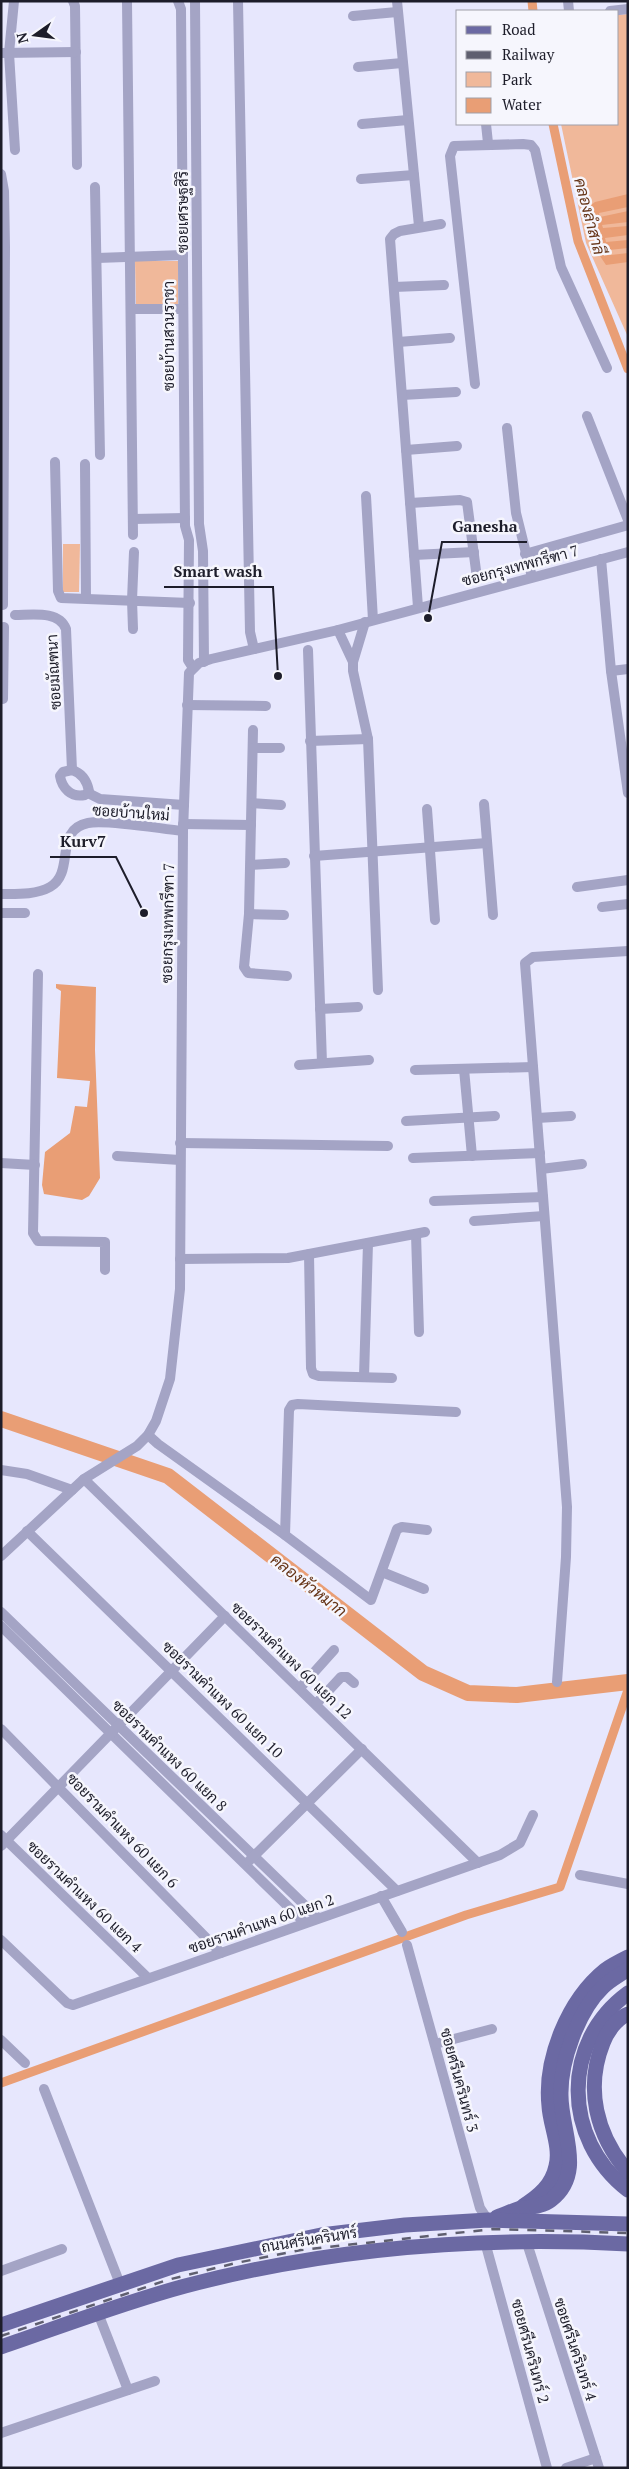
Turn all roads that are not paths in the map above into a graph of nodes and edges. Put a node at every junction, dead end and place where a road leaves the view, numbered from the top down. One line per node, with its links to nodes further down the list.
1 (14, 1): 10 (street)
2 (73, 1): 9 (street)
3 (128, 1): 26 (street)
4 (178, 1): 25 (street, ซอยบ้านสวนราชา)
5 (195, 1): 73 (street, ซอยเศรษฐสิริ)
6 (238, 1): 71 (street)
7 (397, 6): 8 (street); 11 (street)
8 (353, 16)
9 (76, 52): 10 (street); 18 (street)
10 (5, 53): 17 (street)
11 (402, 63): 12 (street); 13 (street)
12 (358, 67)
13 (408, 120): 14 (street); 20 (street)
14 (362, 124)
15 (486, 125): 16 (street)
16 (488, 143): 34 (street); 36 (street)
17 (15, 150)
18 (77, 165)
19 (1, 174): 35 (street)
20 (414, 175): 21 (street); 24 (street)
21 (361, 180)
22 (95, 187): 27 (street)
23 (441, 224): 24 (street)
24 (419, 226): 29 (street)
25 (183, 255): 26 (street); 31 (street, ซอยบ้านสวนราชา)
26 (130, 257): 27 (street); 30 (street)
27 (97, 258): 43 (street)
28 (444, 285): 29 (street)
29 (394, 287): 33 (street)
30 (131, 309): 31 (street); 49 (street)
31 (183, 309): 48 (street, ซอยบ้านสวนราชา)
32 (450, 338): 33 (street)
33 (398, 342): 38 (street)
34 (607, 368)
35 (3, 372): 64 (street)
36 (475, 384)
37 (456, 392): 38 (street)
38 (402, 395): 42 (street)
39 (587, 416): 50 (street)
40 (507, 428): 56 (street)
41 (458, 446): 42 (street)
42 (406, 450): 47 (street)
43 (100, 454)
44 (55, 462): 61 (street)
45 (85, 464): 61 (street)
46 (366, 496): 67 (street)
47 (410, 503): 54 (street); 57 (street)
48 (185, 518): 49 (street); 63 (street, ซอยบ้านสวนราชา)
49 (133, 519): 52 (street)
50 (628, 520)
51 (628, 525): 56 (street)
52 (133, 535)
53 (134, 552): 62 (street)
54 (474, 552): 57 (street); 60 (street)
55 (628, 552): 58 (street, ซอยกรุงเทพกรีฑา 7)
56 (525, 554): 59 (street)
57 (414, 555): 65 (street)
58 (600, 559): 59 (street, ซอยกรุงเทพกรีฑา 7); 77 (street)
59 (532, 577): 65 (street, ซอยกรุงเทพกรีฑา 7)
60 (477, 578)
61 (86, 598): 62 (street)
62 (132, 600): 63 (street); 69 (street)
63 (190, 603): 75 (street, ซอยบ้านสวนราชา)
64 (2, 605): 66 (street)
65 (418, 607): 67 (street, ซอยกรุงเทพกรีฑา 7)
66 (14, 615): 68 (street); 86 (street, ซอยมัณฑนา)
67 (369, 621): 70 (street, ซอยกรุงเทพกรีฑา 7); 74 (street)
68 (2, 627): 78 (street)
69 (133, 629)
70 (338, 630): 71 (street, ซอยกรุงเทพกรีฑา 7); 74 (street)
71 (254, 650): 73 (street, ซอยกรุงเทพกรีฑา 7)
72 (308, 650): 83 (street)
73 (204, 662): 75 (street, ซอยกรุงเทพกรีฑา 7)
74 (353, 662): 82 (street)
75 (193, 668): 79 (street, ซอยกรุงเทพกรีฑา 7)
76 (628, 668): 77 (street)
77 (611, 671): 88 (street)
78 (3, 699)
79 (187, 705): 80 (street); 91 (street, ซอยกรุงเทพกรีฑา 7)
80 (266, 706)
81 (253, 730): 84 (street)
82 (368, 739): 83 (street); 98 (street)
83 (310, 741): 99 (street)
84 (253, 748): 85 (street); 89 (street)
85 (280, 748)
86 (72, 770): 87 (street); 87 (street)
87 (88, 793): 91 (street)
88 (628, 793)
89 (252, 803): 92 (street); 94 (street)
90 (484, 804): 96 (street)
91 (184, 805): 95 (street, ซอยกรุงเทพกรีฑา 7)
92 (281, 805)
93 (428, 809): 97 (street)
94 (252, 825): 95 (street, ซอยบ้านใหม่); 101 (street)
95 (183, 828): 104 (street, ซอยบ้านใหม่); 130 (street, ซอยกรุงเทพกรีฑา 7)
96 (486, 843): 97 (street); 111 (street)
97 (430, 847): 98 (street); 112 (street)
98 (373, 851): 99 (street); 116 (street)
99 (314, 856): 118 (street)
100 (285, 863): 101 (street)
101 (250, 865): 109 (street)
102 (628, 880): 103 (street)
103 (577, 887)
104 (1, 894)
105 (628, 904): 106 (street)
106 (602, 907)
107 (1, 913): 108 (street)
108 (25, 913)
109 (249, 914): 110 (street); 115 (street)
110 (284, 915)
111 (493, 915)
112 (435, 920)
113 (628, 951): 122 (street)
114 (38, 974): 139 (street)
115 (287, 976)
116 (378, 990)
117 (358, 1007): 118 (street)
118 (320, 1009): 120 (street)
119 (369, 1060): 120 (street)
120 (322, 1063): 121 (street)
121 (299, 1065)
122 (533, 1067): 123 (street); 128 (street)
123 (464, 1069): 124 (street); 127 (street)
124 (415, 1070)
125 (495, 1116): 127 (street)
126 (571, 1116): 128 (street)
127 (468, 1117): 129 (street); 134 (street)
128 (537, 1118): 132 (street)
129 (406, 1121)
130 (180, 1144): 131 (street); 136 (street, ซอยกรุงเทพกรีฑา 7)
131 (388, 1146)
132 (540, 1154): 134 (street); 140 (street)
133 (117, 1156): 136 (street)
134 (472, 1156): 135 (street)
135 (413, 1158)
136 (180, 1160): 147 (street, ซอยกรุงเทพกรีฑา 7)
137 (1, 1163): 139 (street)
138 (582, 1164): 140 (street)
139 (34, 1165): 148 (street)
140 (541, 1169): 141 (street)
141 (543, 1197): 142 (street); 143 (street)
142 (434, 1201)
143 (544, 1216): 144 (street); 169 (street)
144 (474, 1221)
145 (368, 1243): 146 (street); 149 (street); 150 (street)
146 (309, 1254): 147 (street); 150 (street)
147 (180, 1259): 153 (street, ซอยกรุงเทพกรีฑา 7)
148 (105, 1270)
149 (419, 1332)
150 (364, 1377): 151 (street)
151 (392, 1378)
152 (456, 1412): 159 (street)
153 (148, 1435): 155 (street, ซอยกรุงเทพกรีฑา 7); 159 (street)
154 (1, 1470): 156 (street)
155 (89, 1476): 156 (street, ซอยกรุงเทพกรีฑา 7); 164 (street, ซอยรามคำแหง 60 แยก 12)
156 (72, 1490): 157 (street, ซอยกรุงเทพกรีฑา 7)
157 (27, 1530): 160 (street, ซอยกรุงเทพกรีฑา 7); 168 (street, ซอยรามคำแหง 60 แยก 10)
158 (427, 1530): 161 (street)
159 (285, 1535): 161 (street)
160 (1, 1556)
161 (382, 1572): 162 (street)
162 (424, 1589)
163 (1, 1612): 167 (street, ซอยรามคำแหง 60 แยก 8)
164 (225, 1616): 168 (street); 171 (street, ซอยรามคำแหง 60 แยก 12)
165 (1, 1626): 167 (street, ซอยรามคำแหง 60 แยก 8)
166 (334, 1650): 171 (street)
167 (38, 1655): 173 (street, ซอยรามคำแหง 60 แยก 8); 175 (street, ซอยรามคำแหง 60 แยก 8)
168 (172, 1670): 173 (street); 180 (street, ซอยรามคำแหง 60 แยก 10)
169 (557, 1682)
170 (354, 1683): 172 (street)
171 (300, 1688): 172 (street, ซอยรามคำแหง 60 แยก 12)
172 (316, 1704): 176 (street, ซอยรามคำแหง 60 แยก 12)
173 (117, 1724): 175 (street); 178 (street, ซอยรามคำแหง 60 แยก 8)
174 (1, 1729): 177 (street, ซอยรามคำแหง 60 แยก 6)
175 (110, 1732): 177 (street); 179 (street, ซอยรามคำแหง 60 แยก 8)
176 (362, 1749): 180 (street); 184 (street, ซอยรามคำแหง 60 แยก 12)
177 (59, 1786): 182 (street); 195 (street, ซอยรามคำแหง 60 แยก 6)
178 (186, 1791): 179 (street); 183 (street, ซอยรามคำแหง 60 แยก 8)
179 (178, 1800): 185 (street, ซอยรามคำแหง 60 แยก 8)
180 (308, 1802): 183 (street); 188 (street, ซอยรามคำแหง 60 แยก 10)
181 (533, 1815): 184 (street, ซอยรามคำแหง 60 แยก 2)
182 (3, 1840): 198 (street, ซอยรามคำแหง 60 แยก 4)
183 (253, 1856): 185 (street); 190 (street, ซอยรามคำแหง 60 แยก 8)
184 (478, 1862): 188 (street, ซอยรามคำแหง 60 แยก 2)
185 (245, 1865): 191 (street, ซอยรามคำแหง 60 แยก 8)
186 (580, 1875): 187 (street)
187 (628, 1884)
188 (397, 1891): 189 (street, ซอยรามคำแหง 60 แยก 2)
189 (381, 1896): 190 (street, ซอยรามคำแหง 60 แยก 2); 192 (street)
190 (318, 1918): 191 (street, ซอยรามคำแหง 60 แยก 2)
191 (305, 1923): 195 (street, ซอยรามคำแหง 60 แยก 2)
192 (402, 1932)
193 (1, 1940): 198 (street, ซอยรามคำแหง 60 แยก 2)
194 (407, 1946): 203 (street, ซอยศรีนครินทร์ 3)
195 (221, 1953): 198 (street, ซอยรามคำแหง 60 แยก 2)
196 (628, 1957): 208 (main road)
197 (628, 1970): 208 (main road)
198 (148, 1978)
199 (628, 1993): 207 (main road)
200 (628, 2014): 206 (main road)
201 (492, 2029): 203 (street)
202 (1, 2040): 204 (street)
203 (435, 2044): 209 (street, ซอยศรีนครินทร์ 3)
204 (24, 2063)
205 (44, 2089): 217 (street)
206 (628, 2172)
207 (628, 2190)
208 (518, 2209): 209 (main road)
209 (488, 2220): 210 (main road, ถนนศรีนครินทร์); 215 (main road, ถนนศรีนครินทร์)
210 (628, 2224)
211 (526, 2240): 212 (main road, ถนนศรีนครินทร์); 213 (main road, ถนนศรีนครินทร์); 225 (street, ซอยศรีนครินทร์ 4)
212 (485, 2242): 218 (main road, ถนนศรีนครินทร์); 226 (street, ซอยศรีนครินทร์ 2)
213 (628, 2244)
214 (62, 2249): 216 (street)
215 (178, 2265): 217 (main road, ถนนศรีนครินทร์); 218 (main road)
216 (1, 2271)
217 (120, 2284): 220 (main road, ถนนศรีนครินทร์)
218 (184, 2287): 219 (main road, ถนนศรีนครินทร์)
219 (98, 2313): 221 (main road, ถนนศรีนครินทร์); 223 (street)
220 (1, 2325)
221 (1, 2347)
222 (155, 2381): 223 (street)
223 (128, 2390): 224 (street)
224 (1, 2433)
225 (597, 2463): 227 (street)
226 (547, 2468)
227 (566, 2468)

